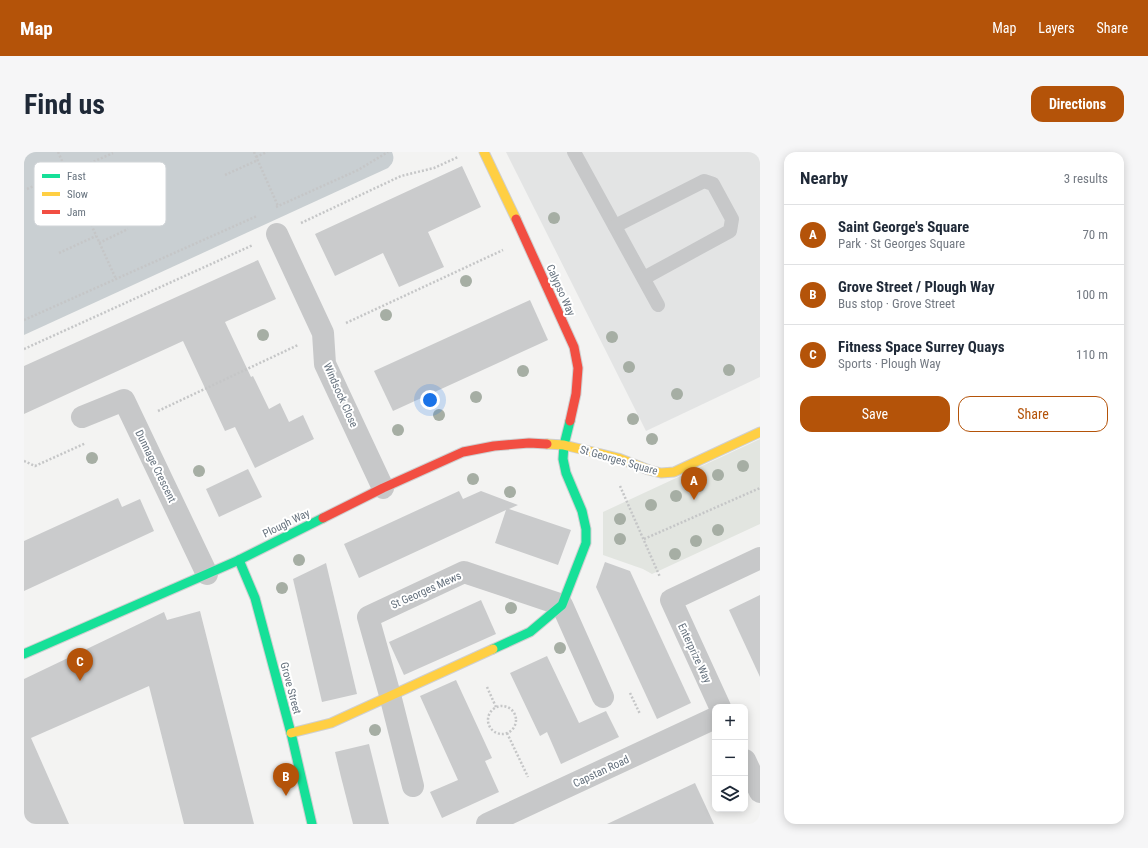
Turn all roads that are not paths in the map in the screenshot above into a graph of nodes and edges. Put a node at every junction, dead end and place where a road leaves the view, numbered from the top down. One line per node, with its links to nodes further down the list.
1 (484, 152): 9 (street, Calypso Way)
2 (579, 154): 3 (lane)
3 (615, 226): 5 (lane); 5 (lane)
4 (277, 234): 10 (street, Windsock Close)
5 (644, 278): 6 (lane)
6 (658, 305)
7 (82, 417): 13 (street, Dunnage Crescent)
8 (760, 432): 9 (street, St Georges Square)
9 (564, 445): 10 (street, Plough Way); 14 (street)
10 (383, 488): 12 (street, Plough Way)
11 (760, 558): 18 (street, Enterprize Way)
12 (239, 560): 13 (street, Plough Way); 20 (street, Grove Street)
13 (207, 574): 15 (street, Plough Way)
14 (562, 605): 16 (street); 16 (street, St Georges Mews); 17 (street)
15 (24, 654)
16 (390, 695): 20 (street); 22 (street, St Georges Mews)
17 (603, 697)
18 (719, 704)
19 (712, 719): 25 (street, Capstan Road)
20 (291, 733): 24 (street, Grove Street)
21 (748, 766): 23 (street)
22 (412, 786)
23 (760, 792)
24 (312, 824)
25 (487, 824)

